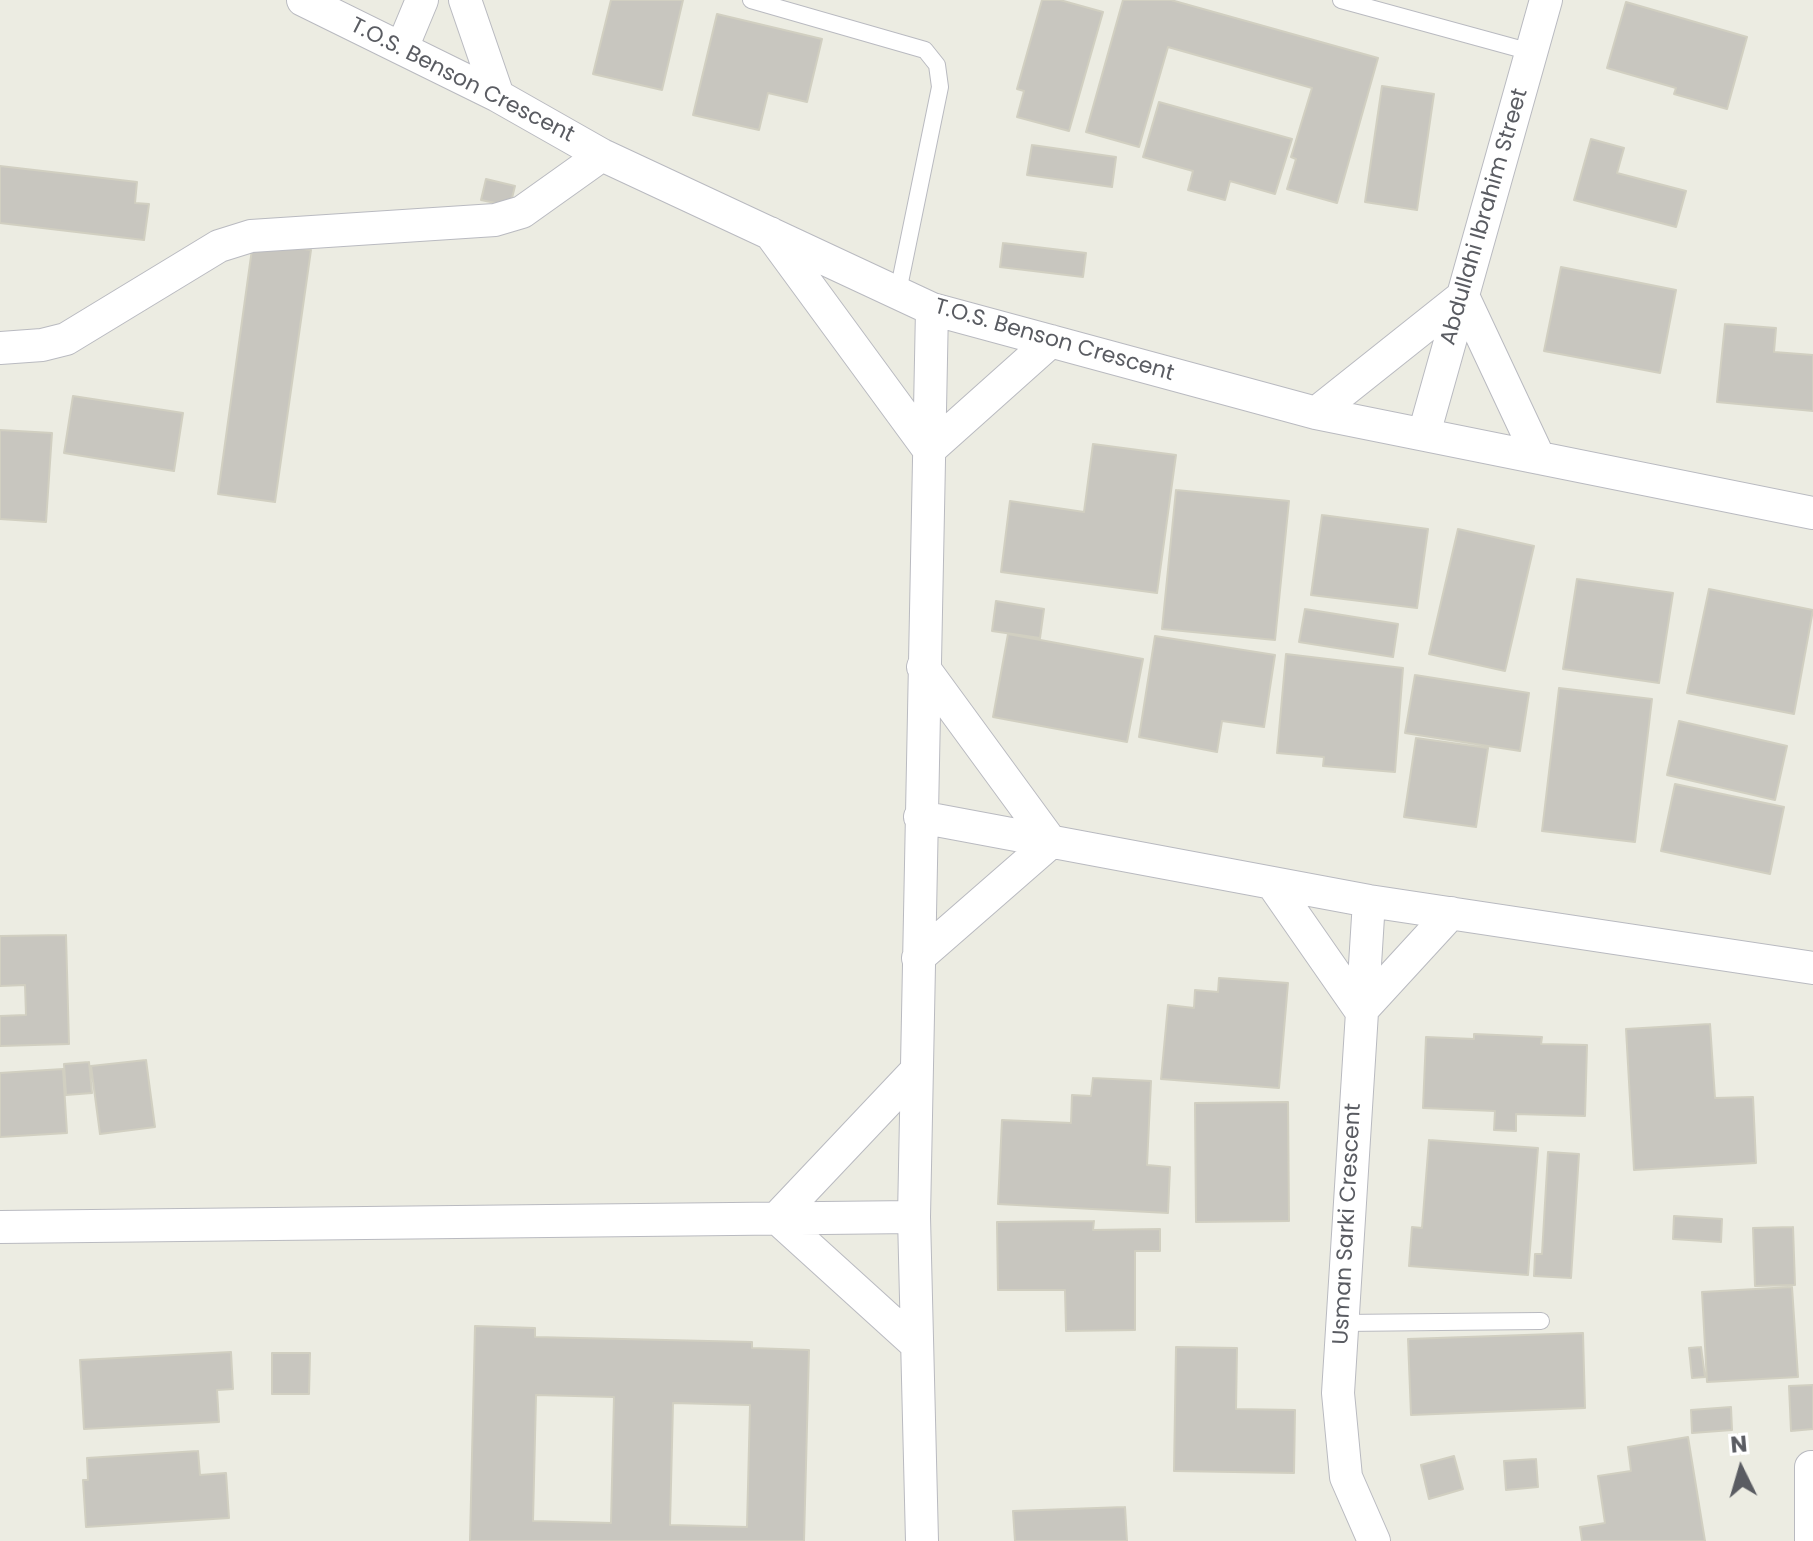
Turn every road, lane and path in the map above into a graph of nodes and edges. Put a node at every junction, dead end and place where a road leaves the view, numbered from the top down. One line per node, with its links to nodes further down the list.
1 (303, 0): 7 (street, T.O.S. Benson Crescent)
2 (422, 0): 7 (street)
3 (465, 0): 9 (street)
4 (751, 0): 12 (lane)
5 (1341, 0): 8 (lane)
6 (1546, 0): 8 (street, Abdullahi Ibrahim Street)
7 (402, 48): 9 (street, T.O.S. Benson Crescent)
8 (1531, 52): 13 (street, Abdullahi Ibrahim Street)
9 (498, 96): 10 (street, T.O.S. Benson Crescent)
10 (602, 155): 11 (street, T.O.S. Benson Crescent); 16 (street)
11 (768, 230): 12 (street, T.O.S. Benson Crescent); 19 (street)
12 (898, 292): 14 (street, T.O.S. Benson Crescent)
13 (1463, 296): 17 (street); 18 (street, Abdullahi Ibrahim Street); 20 (street)
14 (932, 309): 15 (street, T.O.S. Benson Crescent); 19 (street)
15 (1051, 341): 17 (street, T.O.S. Benson Crescent); 19 (street)
16 (0, 348)
17 (1316, 413): 18 (street, T.O.S. Benson Crescent)
18 (1424, 434): 20 (street, T.O.S. Benson Crescent)
19 (929, 450): 22 (street)
20 (1539, 458): 21 (street, T.O.S. Benson Crescent)
21 (1813, 513)
22 (923, 667): 23 (street); 24 (street)
23 (920, 817): 24 (street); 28 (street)
24 (1051, 842): 25 (street); 28 (street)
25 (1272, 883): 26 (street); 30 (street)
26 (1369, 901): 27 (street); 30 (street, Usman Sarki Crescent)
27 (1451, 913): 29 (street); 30 (street)
28 (918, 958): 31 (street)
29 (1813, 968)
30 (1361, 1011): 36 (street, Usman Sarki Crescent)
31 (916, 1071): 32 (street); 33 (street)
32 (914, 1217): 33 (street); 37 (street)
33 (777, 1218): 34 (street); 37 (street)
34 (0, 1227)
35 (1541, 1321): 36 (lane)
36 (1342, 1323): 40 (street, Usman Sarki Crescent)
37 (917, 1345): 39 (street)
38 (1811, 1467): 41 (street)
39 (922, 1541)
40 (1374, 1541)
41 (1811, 1541)

